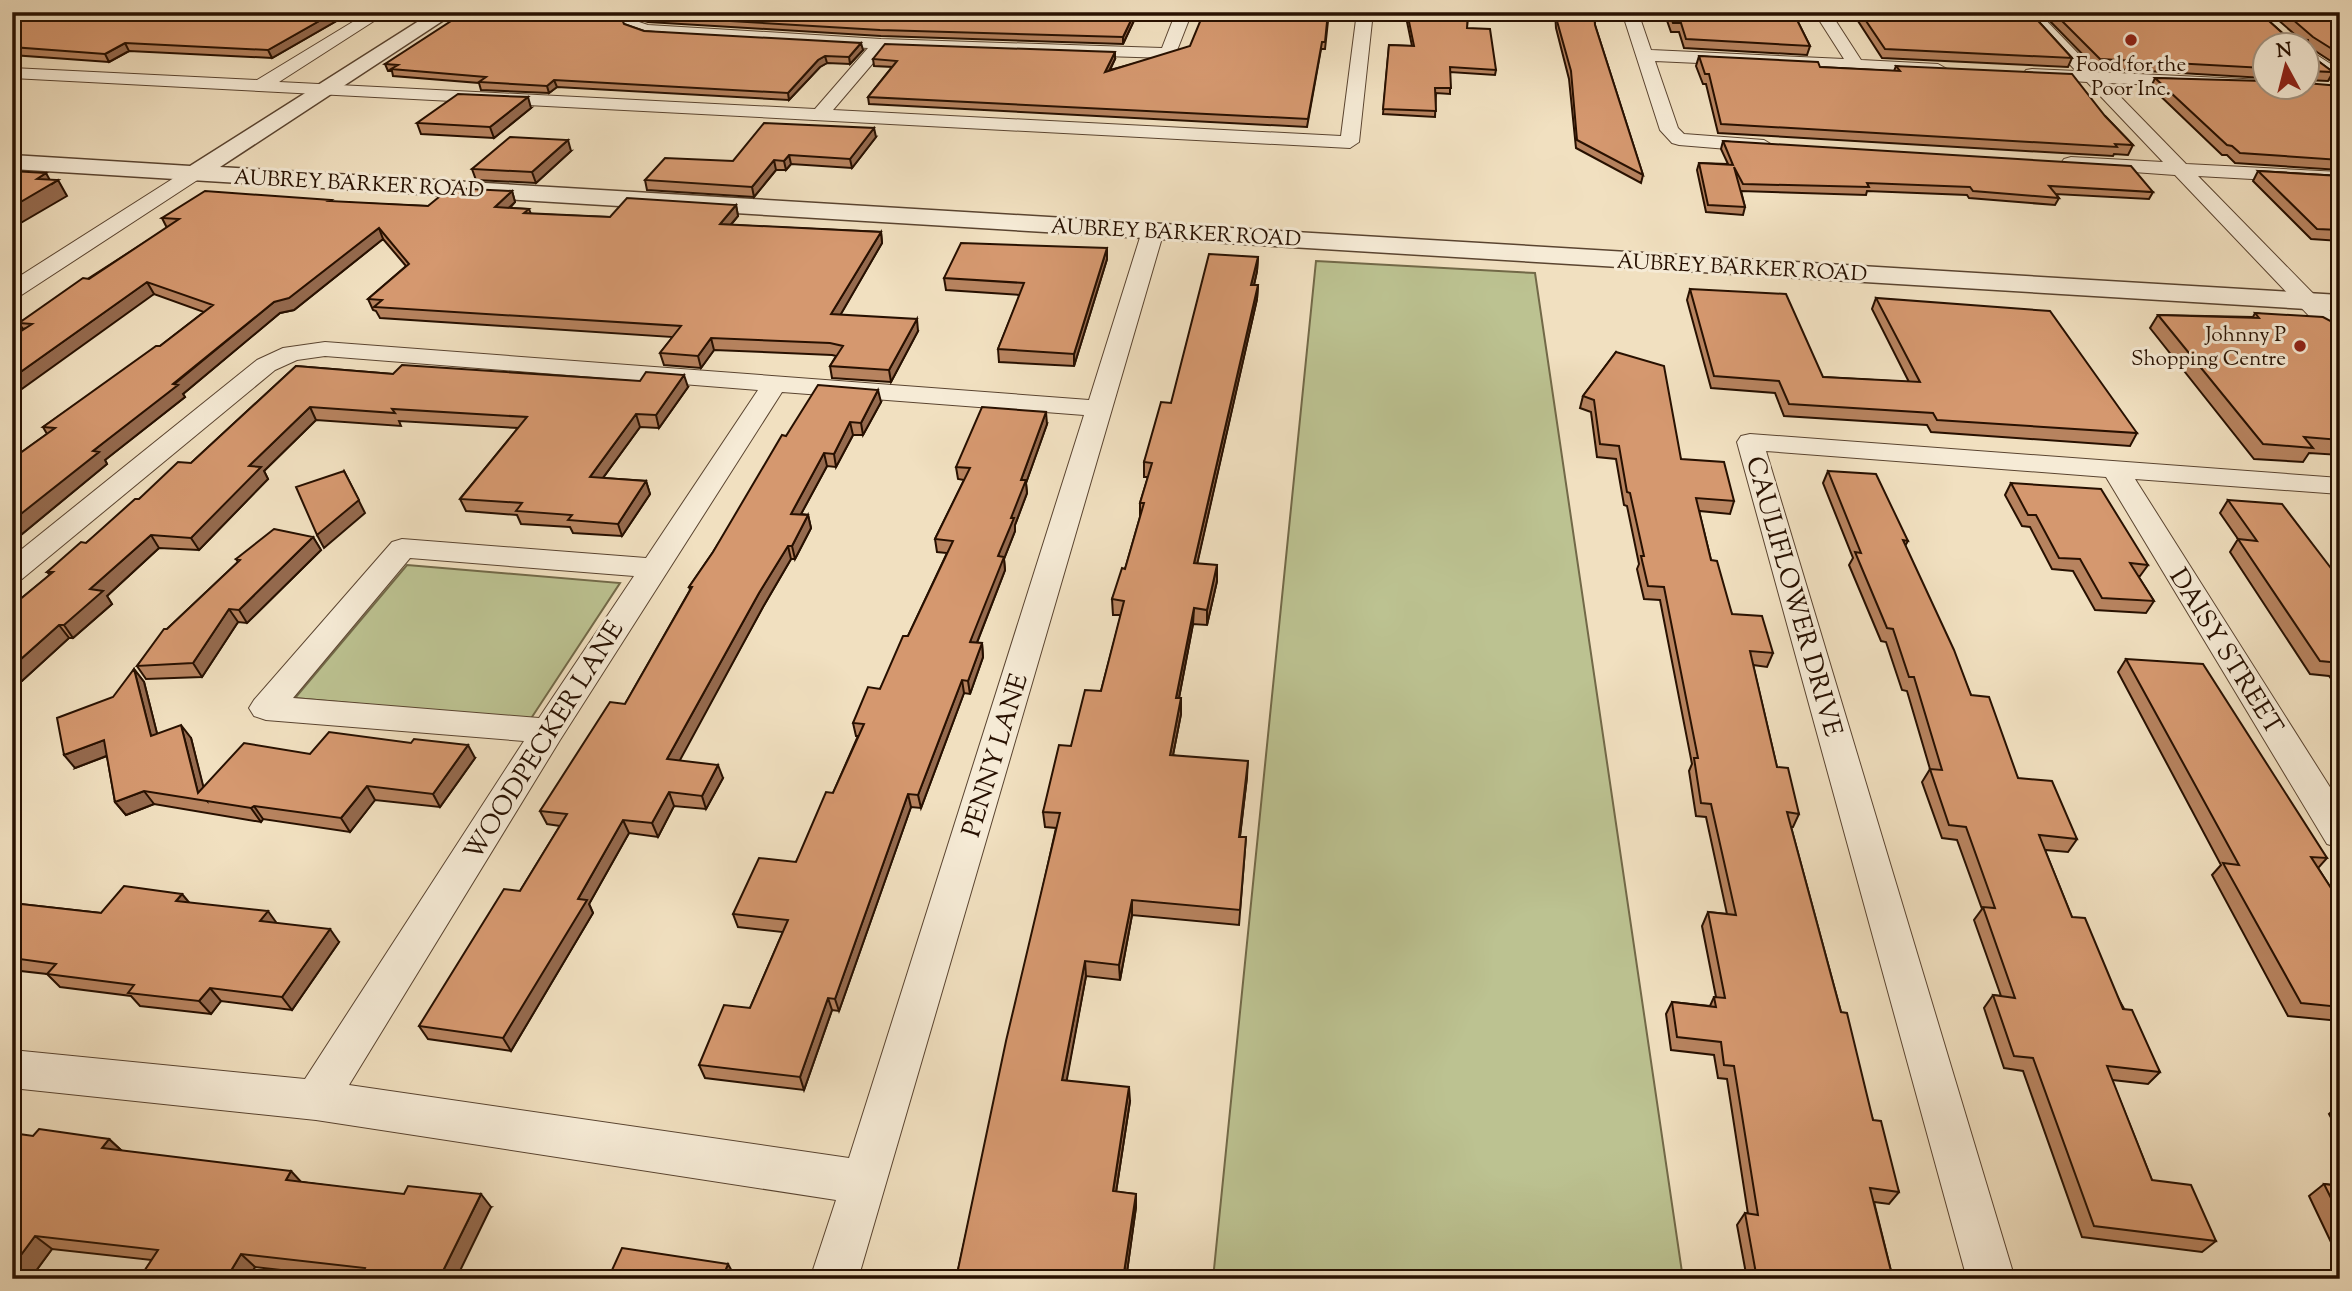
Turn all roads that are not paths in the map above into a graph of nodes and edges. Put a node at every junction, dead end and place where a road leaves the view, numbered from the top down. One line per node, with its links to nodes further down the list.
1 (380, 12): 19 (street)
2 (447, 12): 21 (street)
3 (630, 12): 9 (street)
4 (1184, 12): 9 (street)
5 (1365, 12): 23 (street)
6 (1630, 12): 10 (street)
7 (1822, 12): 12 (street)
8 (2029, 12): 16 (street)
9 (881, 44): 23 (street)
10 (1644, 55): 12 (street); 24 (street)
11 (2320, 64): 17 (street)
12 (1856, 65): 13 (street)
13 (1953, 70)
14 (2008, 72): 16 (street)
15 (12, 73): 19 (street)
16 (2091, 76): 18 (street); 27 (street)
17 (2340, 79)
18 (2250, 84)
19 (260, 86): 21 (street)
20 (2320, 88): 22 (street)
21 (328, 89): 23 (street); 28 (street)
22 (2340, 89)
23 (820, 114)
24 (1777, 147)
25 (12, 162): 28 (street, AUBREY BARKER ROAD)
26 (2055, 162): 27 (street)
27 (2180, 169): 29 (street); 32 (street)
28 (195, 173): 30 (street, AUBREY BARKER ROAD); 31 (street)
29 (2340, 178)
30 (1153, 231): 32 (street, AUBREY BARKER ROAD); 36 (street, PENNY LANE)
31 (12, 291)
32 (2307, 301): 33 (street, AUBREY BARKER ROAD); 34 (street)
33 (2340, 303)
34 (2340, 335)
35 (775, 384): 36 (street); 39 (street, WOODPECKER LANE); 40 (street)
36 (1100, 409): 45 (street, PENNY LANE)
37 (2115, 469): 38 (street, CAULIFLOWER DRIVE); 42 (street, DAISY STREET); 47 (street, CAULIFLOWER DRIVE)
38 (2340, 486)
39 (653, 568): 41 (street, WOODPECKER LANE); 41 (street)
40 (12, 572)
41 (548, 731): 44 (street, WOODPECKER LANE)
42 (2340, 834)
43 (12, 1069): 44 (street)
44 (316, 1100): 45 (street)
45 (863, 1182): 46 (street, PENNY LANE)
46 (834, 1279)
47 (1991, 1279)

